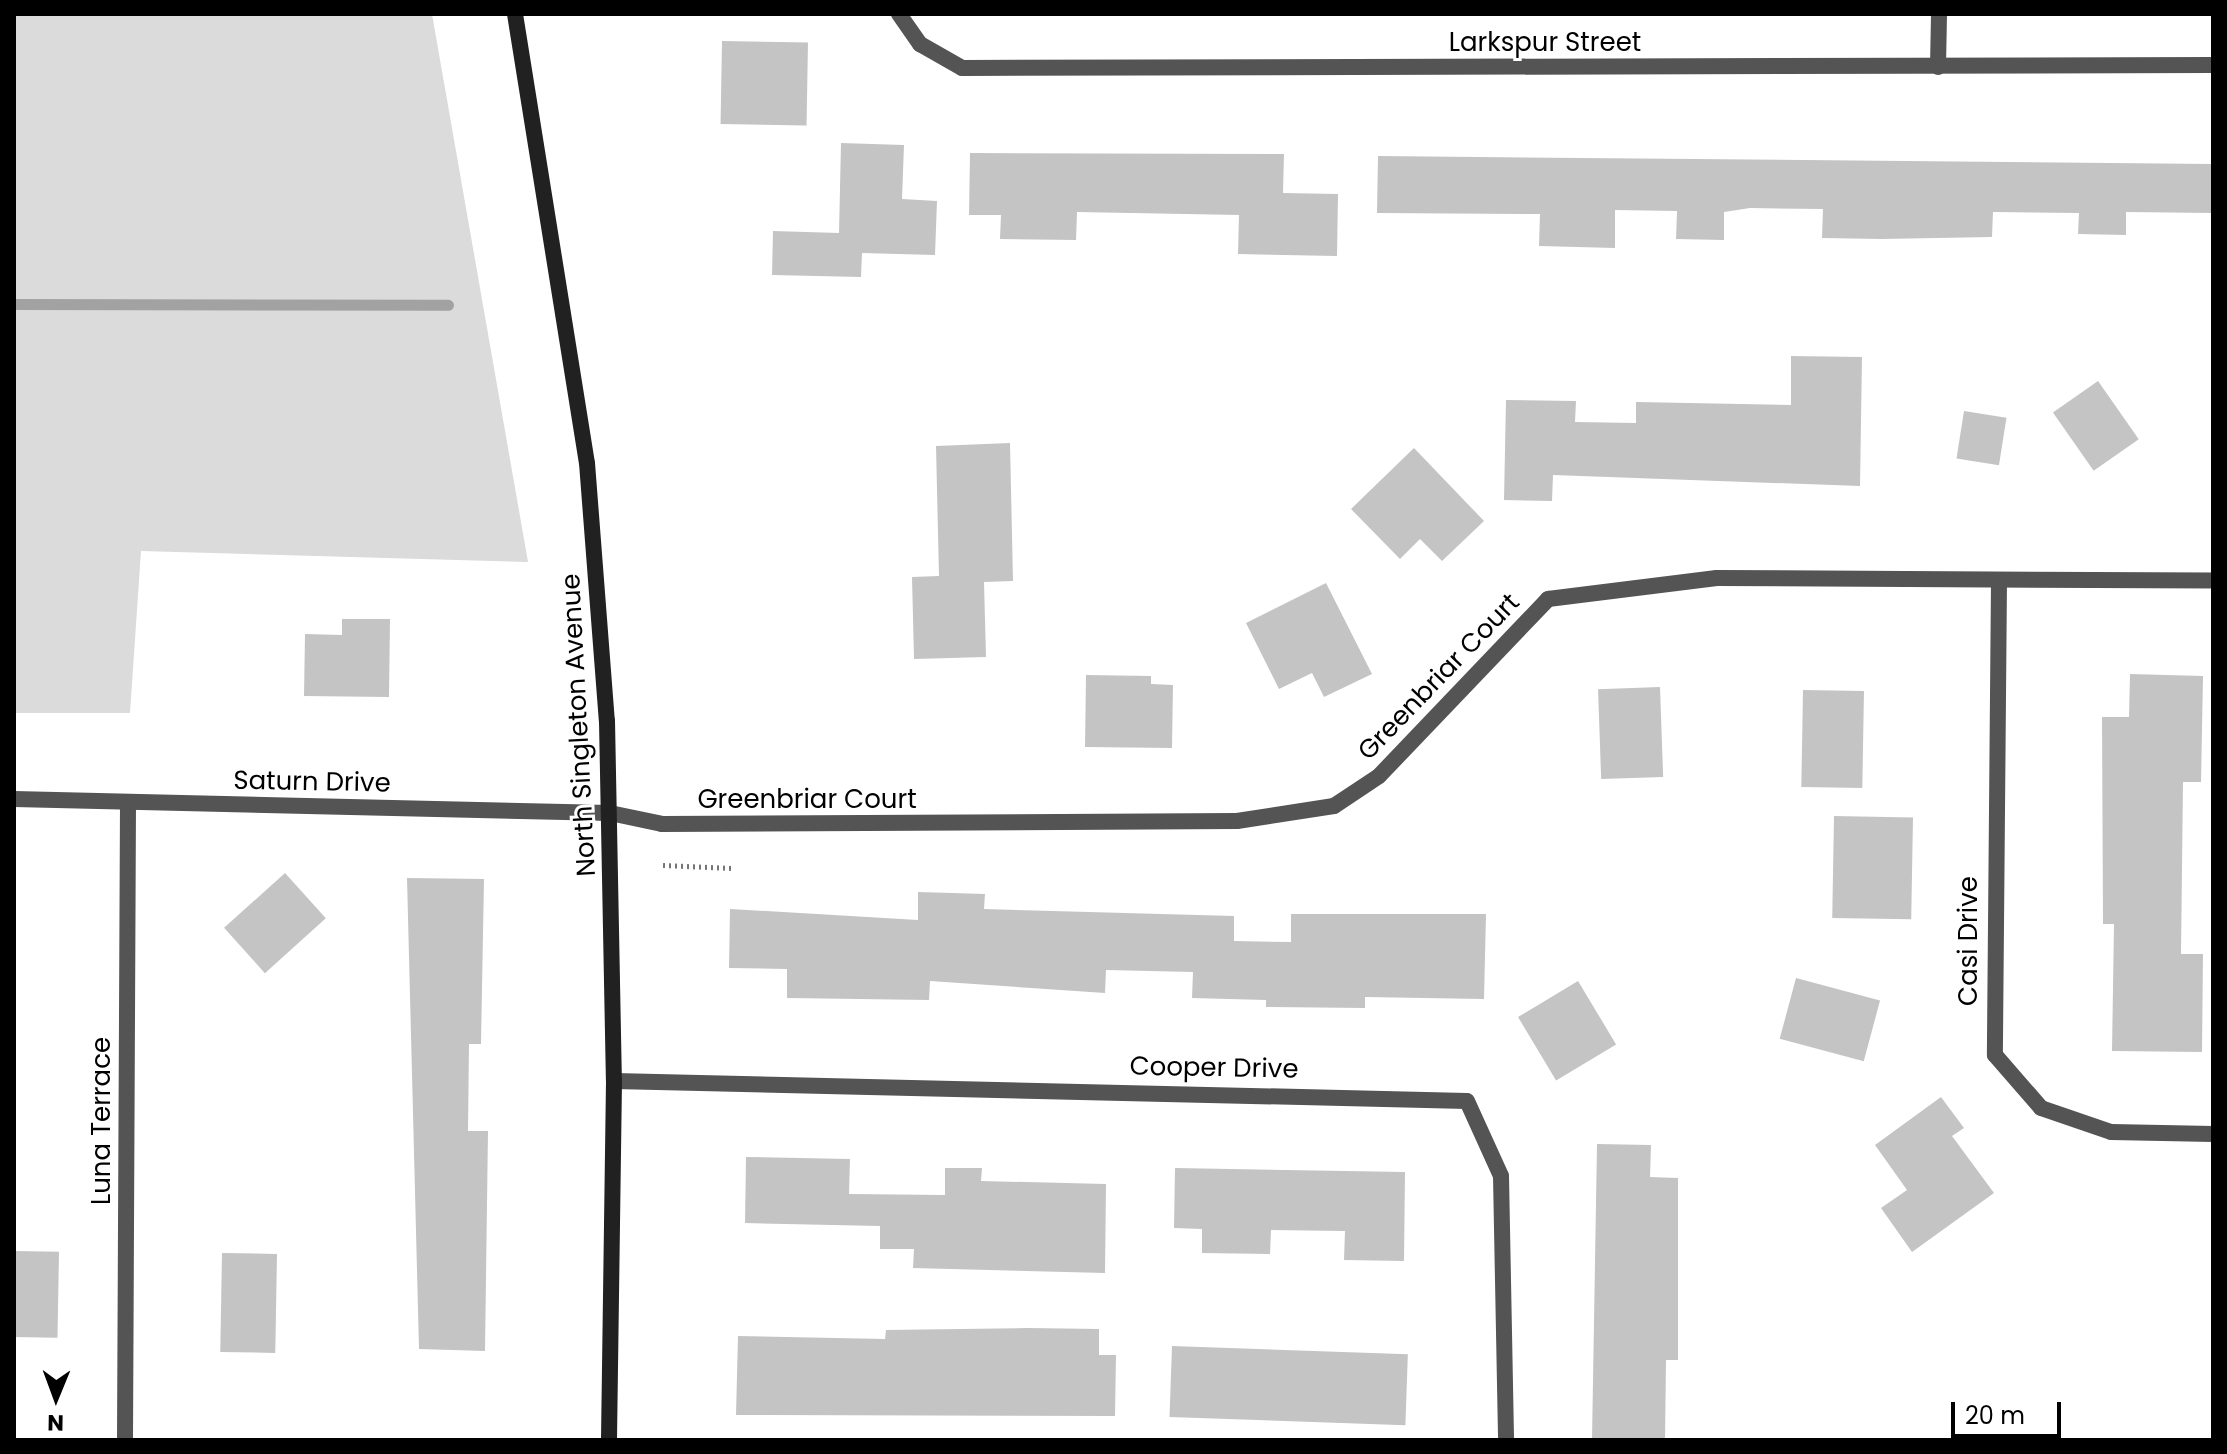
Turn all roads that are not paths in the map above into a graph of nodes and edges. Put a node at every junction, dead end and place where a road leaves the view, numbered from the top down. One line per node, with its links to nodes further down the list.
1 (515, 14): 10 (street, North Singleton Avenue)
2 (899, 14): 5 (street, Larkspur Street)
3 (1939, 14): 5 (street)
4 (2213, 65): 5 (street, Larkspur Street)
5 (1938, 67)
6 (1999, 581): 7 (street, Greenbriar Court); 10 (street, Greenbriar Court); 12 (street, Casi Drive)
7 (2213, 581)
8 (14, 799): 9 (street, Saturn Drive)
9 (128, 802): 10 (street, Saturn Drive); 13 (street, Luna Terrace)
10 (610, 813): 11 (street, North Singleton Avenue)
11 (614, 1081): 14 (street, North Singleton Avenue); 15 (street, Cooper Drive)
12 (2213, 1134)
13 (125, 1440)
14 (609, 1440)
15 (1506, 1440)

